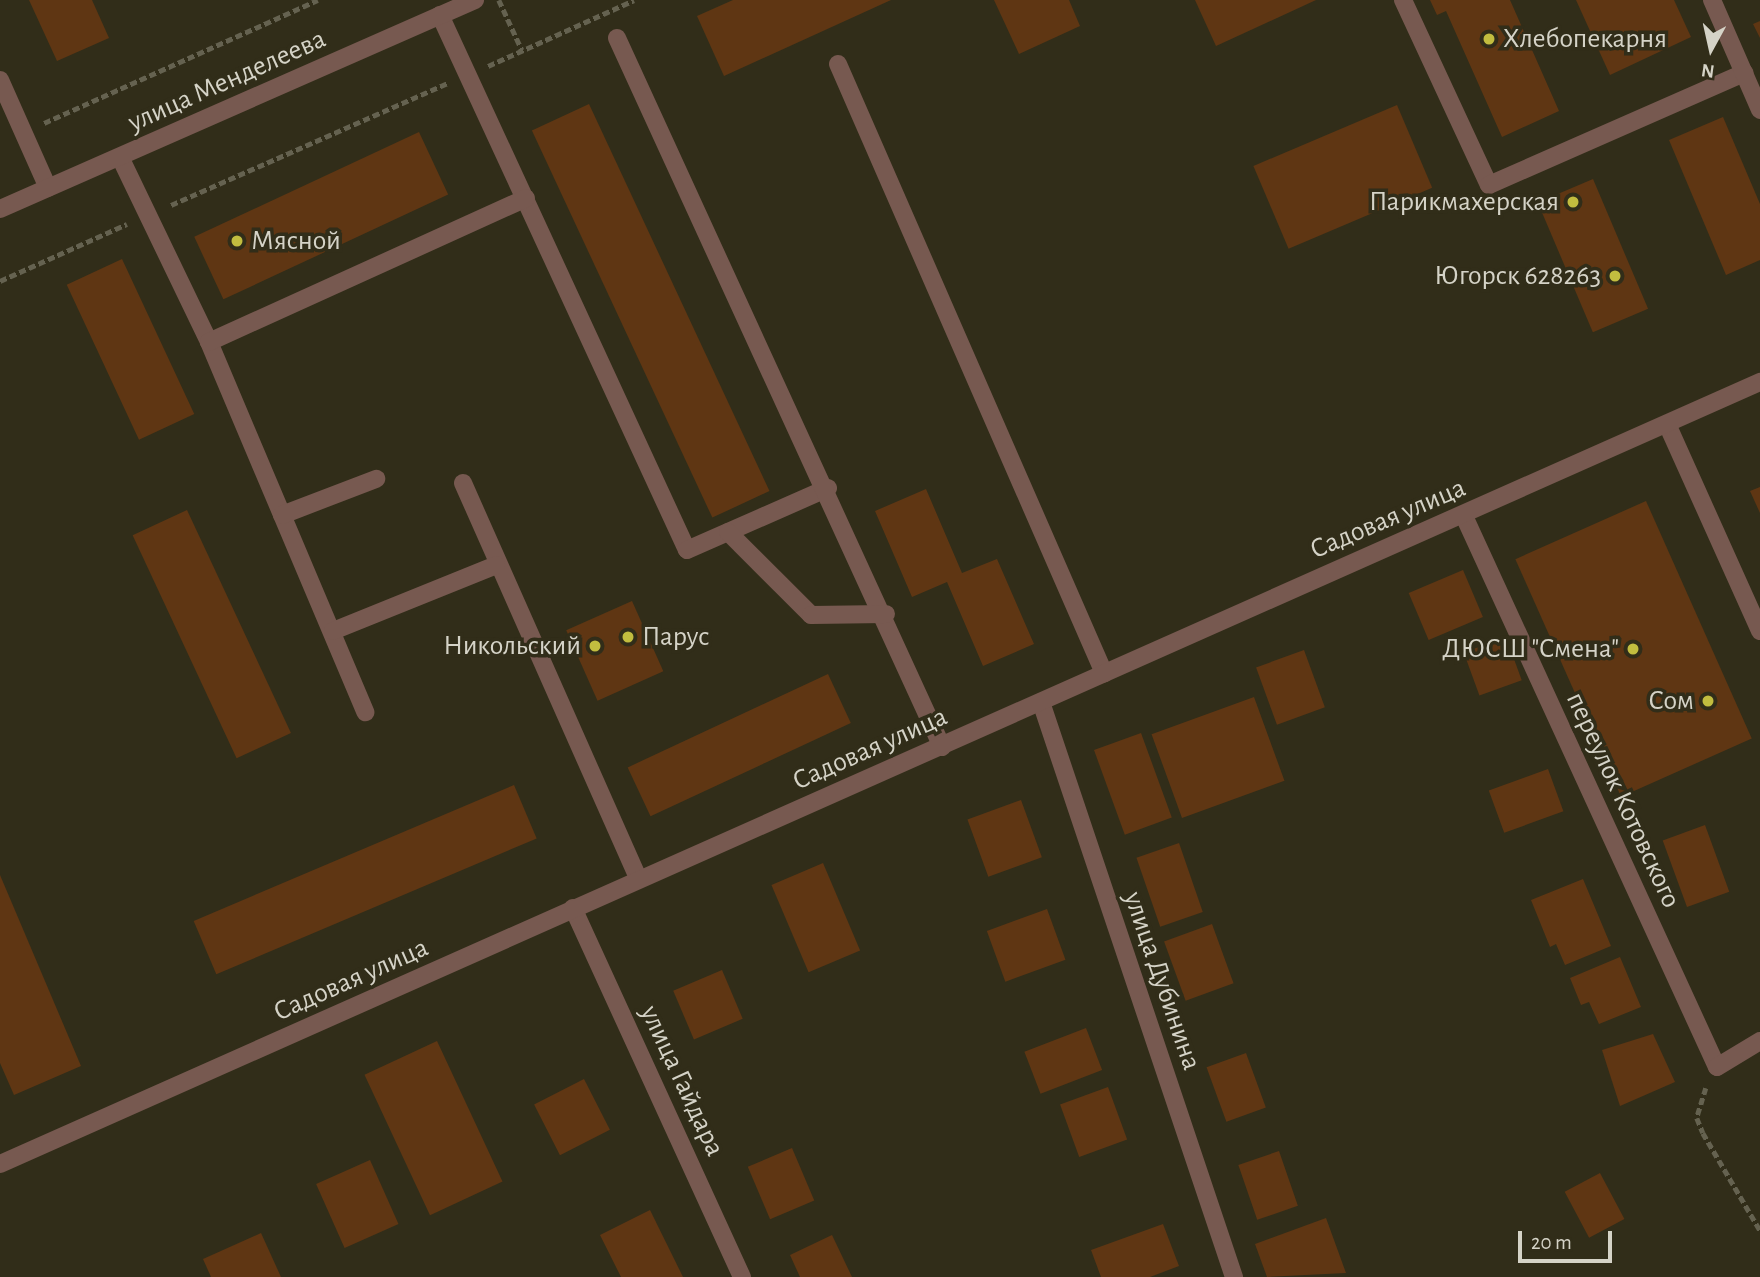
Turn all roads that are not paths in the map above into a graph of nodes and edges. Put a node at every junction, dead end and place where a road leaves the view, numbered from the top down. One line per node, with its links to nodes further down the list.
1 (1403, 0): 7 (street)
2 (1712, 0): 7 (street)
3 (463, 3): 4 (street, улица Менделеева)
4 (440, 15): 10 (street, улица Менделеева); 12 (street)
5 (617, 38): 19 (street)
6 (838, 64): 27 (street)
7 (1744, 73): 9 (street)
8 (0, 80): 11 (street)
9 (1760, 110)
10 (121, 157): 11 (street, улица Менделеева); 14 (street)
11 (48, 188): 13 (street, улица Менделеева)
12 (526, 198): 14 (street); 22 (street)
13 (0, 209)
14 (209, 342): 20 (street)
15 (1760, 382): 16 (street, Садовая улица)
16 (1667, 424): 21 (street, Садовая улица); 26 (street)
17 (376, 479): 20 (street)
18 (463, 483): 23 (street)
19 (828, 488): 22 (street); 24 (street)
20 (282, 515): 25 (street)
21 (1464, 516): 27 (street, Садовая улица); 33 (street, переулок Котовского)
22 (728, 532): 24 (street)
23 (496, 565): 25 (street); 31 (street)
24 (886, 614): 30 (street)
25 (333, 631): 29 (street)
26 (1760, 631)
27 (1104, 673): 28 (street, Садовая улица)
28 (1041, 702): 30 (street, Садовая улица); 36 (street, улица Дубинина)
29 (365, 712)
30 (942, 747): 31 (street, Садовая улица)
31 (638, 878): 32 (street, Садовая улица)
32 (573, 908): 34 (street, Садовая улица); 35 (street, улица Гайдара)
33 (1760, 1041)
34 (0, 1164)
35 (742, 1277)
36 (1234, 1277)

